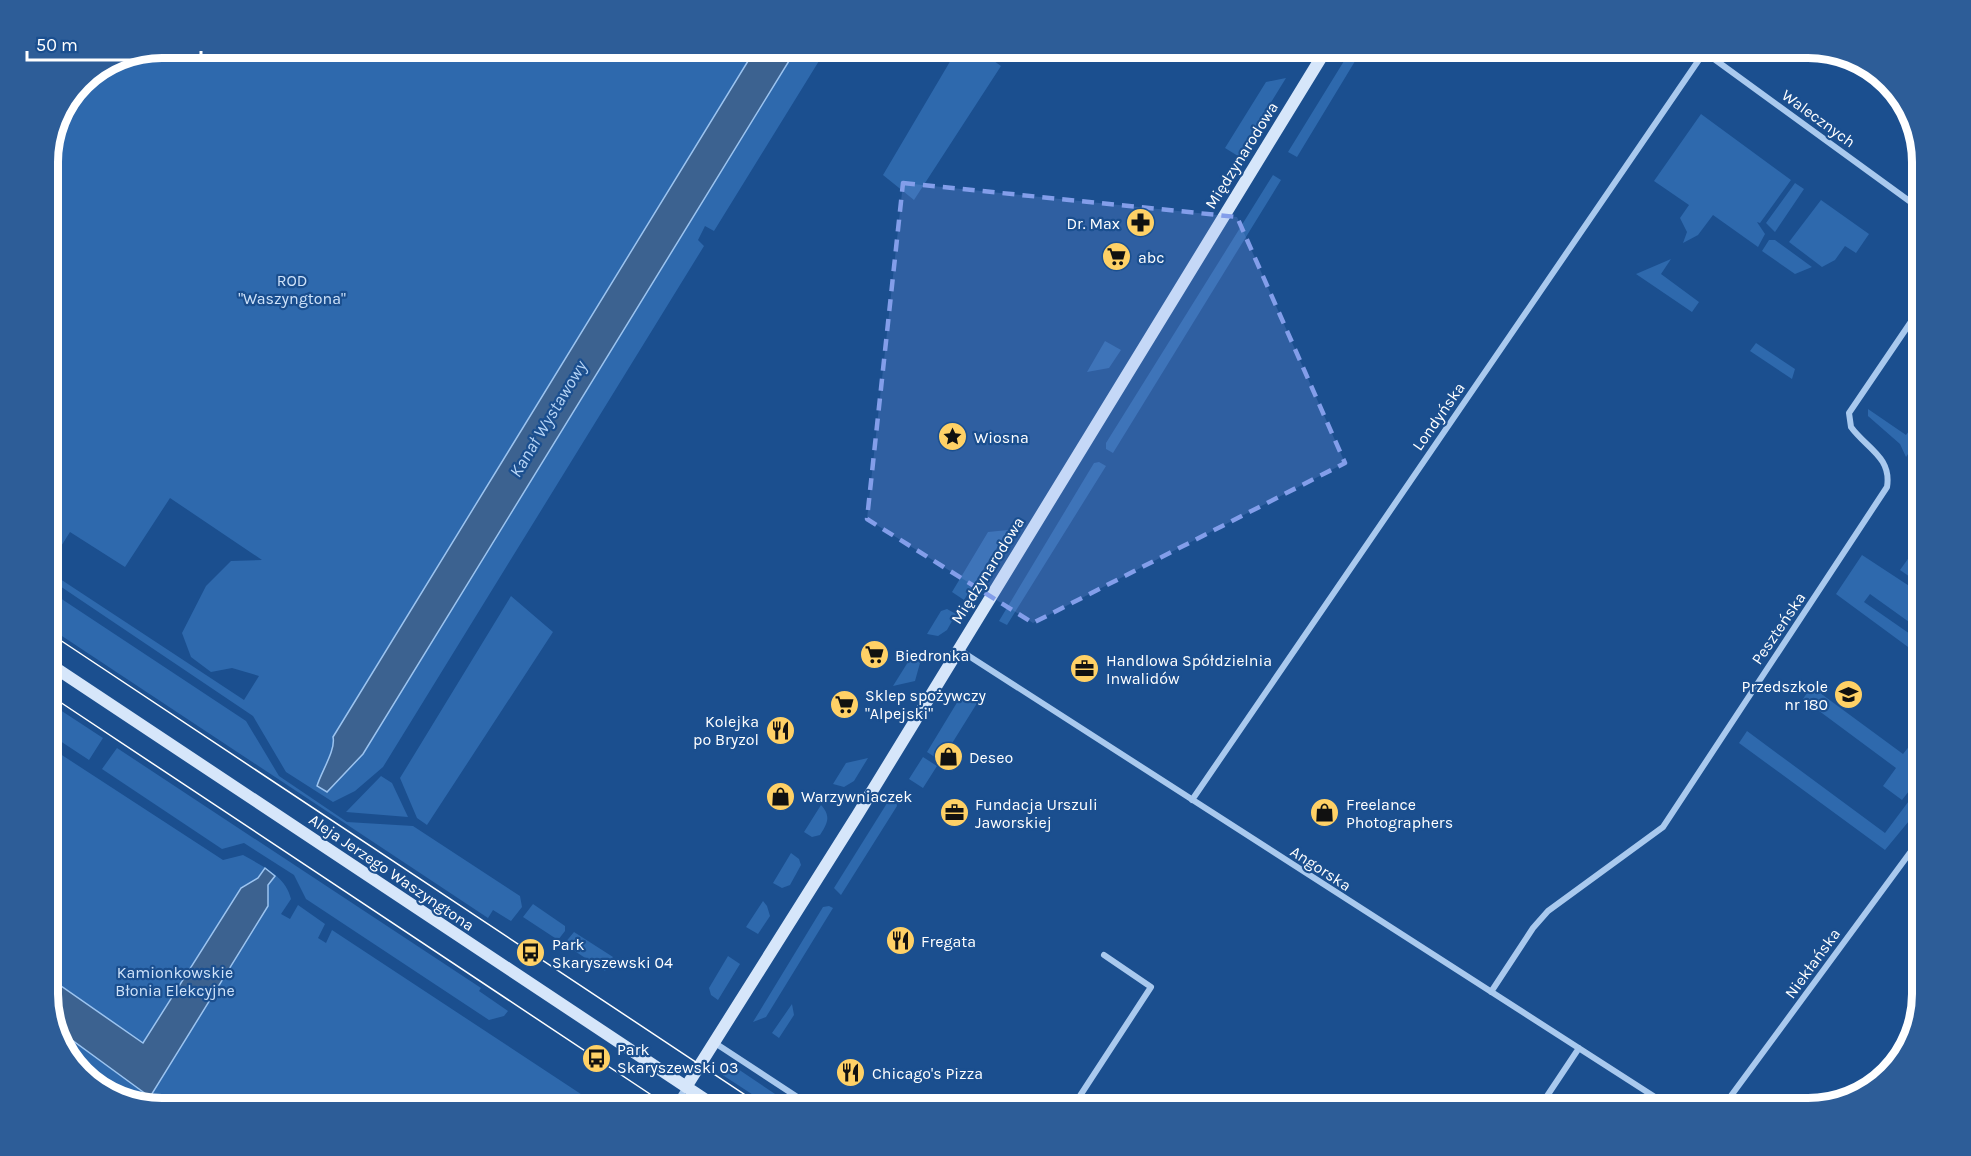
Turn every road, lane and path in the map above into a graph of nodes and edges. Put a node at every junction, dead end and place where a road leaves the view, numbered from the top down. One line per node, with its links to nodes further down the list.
1 (1321, 58): 6 (street, Międzynarodowa)
2 (1698, 58): 8 (street, Londyńska)
3 (1716, 58): 4 (street, Walecznych)
4 (1912, 203)
5 (1912, 320): 11 (street, Peszteńska)
6 (957, 649): 8 (street, Angorska); 12 (street, Międzynarodowa)
7 (59, 670): 14 (street, Aleja Jerzego Waszyngtona)
8 (1192, 800): 11 (street, Angorska)
9 (1912, 850): 21 (street, Niekłańska)
10 (1104, 955): 18 (street)
11 (1491, 992): 13 (street, Angorska)
12 (715, 1043): 14 (street, Międzynarodowa); 17 (street)
13 (1580, 1048): 19 (street); 20 (street, Angorska)
14 (686, 1087): 15 (street, Międzynarodowa); 16 (street, Aleja Jerzego Waszyngtona)
15 (679, 1098)
16 (703, 1098)
17 (799, 1098)
18 (1079, 1098)
19 (1546, 1098)
20 (1656, 1098)
21 (1729, 1098)

